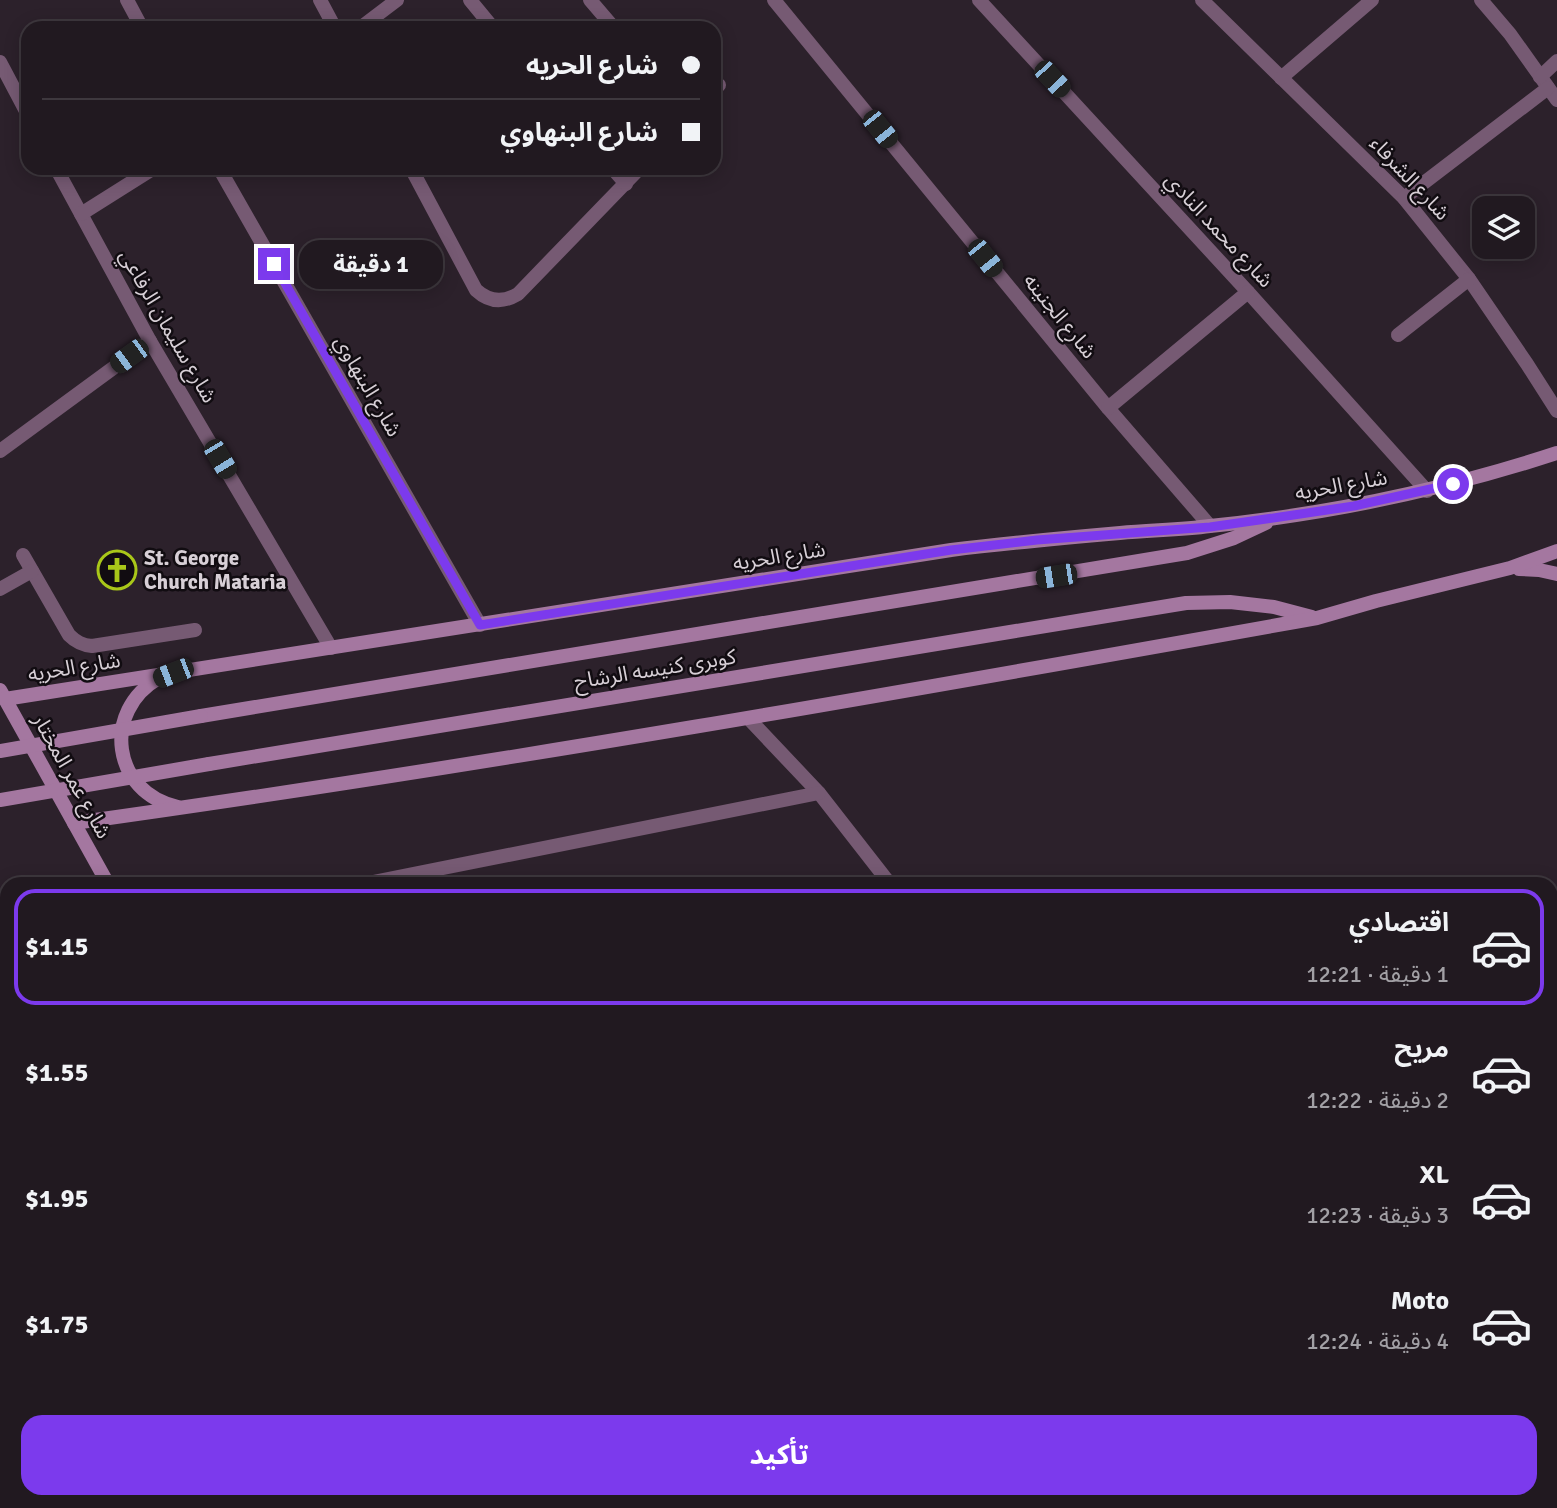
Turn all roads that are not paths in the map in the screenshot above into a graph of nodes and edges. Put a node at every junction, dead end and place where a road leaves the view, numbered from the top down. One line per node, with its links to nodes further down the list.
1 (127, 0): 11 (street)
2 (320, 0): 12 (street)
3 (397, 0): 13 (street)
4 (470, 0): 14 (street)
5 (590, 0): 15 (street)
6 (774, 0): 34 (street, شارع الجنينه)
7 (978, 0): 31 (street, شارع محمد النادي)
8 (1202, 0): 18 (street, شارع الشرفاء)
9 (1372, 0): 18 (street)
10 (1481, 0): 19 (street)
11 (138, 21)
12 (331, 21)
13 (369, 21)
14 (487, 21)
15 (608, 21)
16 (1557, 61): 19 (street)
17 (0, 62): 20 (street)
18 (1281, 78): 28 (street, شارع الشرفاء)
19 (1549, 88): 28 (street)
20 (21, 102)
21 (61, 175): 29 (street, شارع سليمان الرفاعي)
22 (143, 175): 29 (street)
23 (223, 175): 48 (street, شارع البنهاوي)
24 (415, 175): 27 (street)
25 (618, 175): 27 (street)
26 (634, 175): 27 (street)
27 (626, 184)
28 (1404, 198): 30 (street, شارع الشرفاء)
29 (81, 214): 33 (street, شارع سليمان الرفاعي)
30 (1469, 279): 32 (street); 35 (street, شارع الشرفاء)
31 (1248, 292): 34 (street); 38 (street, شارع محمد النادي)
32 (1398, 335)
33 (150, 341): 36 (street); 50 (street, شارع سليمان الرفاعي)
34 (1108, 408): 40 (street, شارع الجنينه)
35 (1557, 411)
36 (0, 451)
37 (1557, 453): 38 (main road, شارع الحريه)
38 (1427, 491): 39 (main road, شارع الحريه)
39 (1280, 517): 40 (main road, شارع الحريه); 54 (main road, كوبرى كنيسه الرشاح, bridge)
40 (1210, 527): 48 (main road, شارع الحريه)
41 (1557, 551): 43 (main road)
42 (23, 555): 44 (street)
43 (1510, 568): 45 (main road); 47 (main road)
44 (32, 571): 46 (street); 49 (street)
45 (1557, 574)
46 (0, 589)
47 (1317, 618): 53 (main road); 56 (main road, كوبرى كنيسه الرشاح, bridge)
48 (480, 625): 50 (main road, شارع الحريه)
49 (195, 630)
50 (331, 648): 51 (main road, شارع الحريه)
51 (173, 673): 52 (main road, شارع الحريه); 57 (main road)
52 (3, 695): 58 (main road, شارع عمر المختار)
53 (749, 719): 55 (street); 57 (main road)
54 (0, 751)
55 (819, 793): 60 (street); 61 (street)
56 (0, 800)
57 (184, 808): 58 (main road)
58 (74, 823): 59 (main road, شارع عمر المختار)
59 (104, 877)
60 (398, 877)
61 (885, 877)

